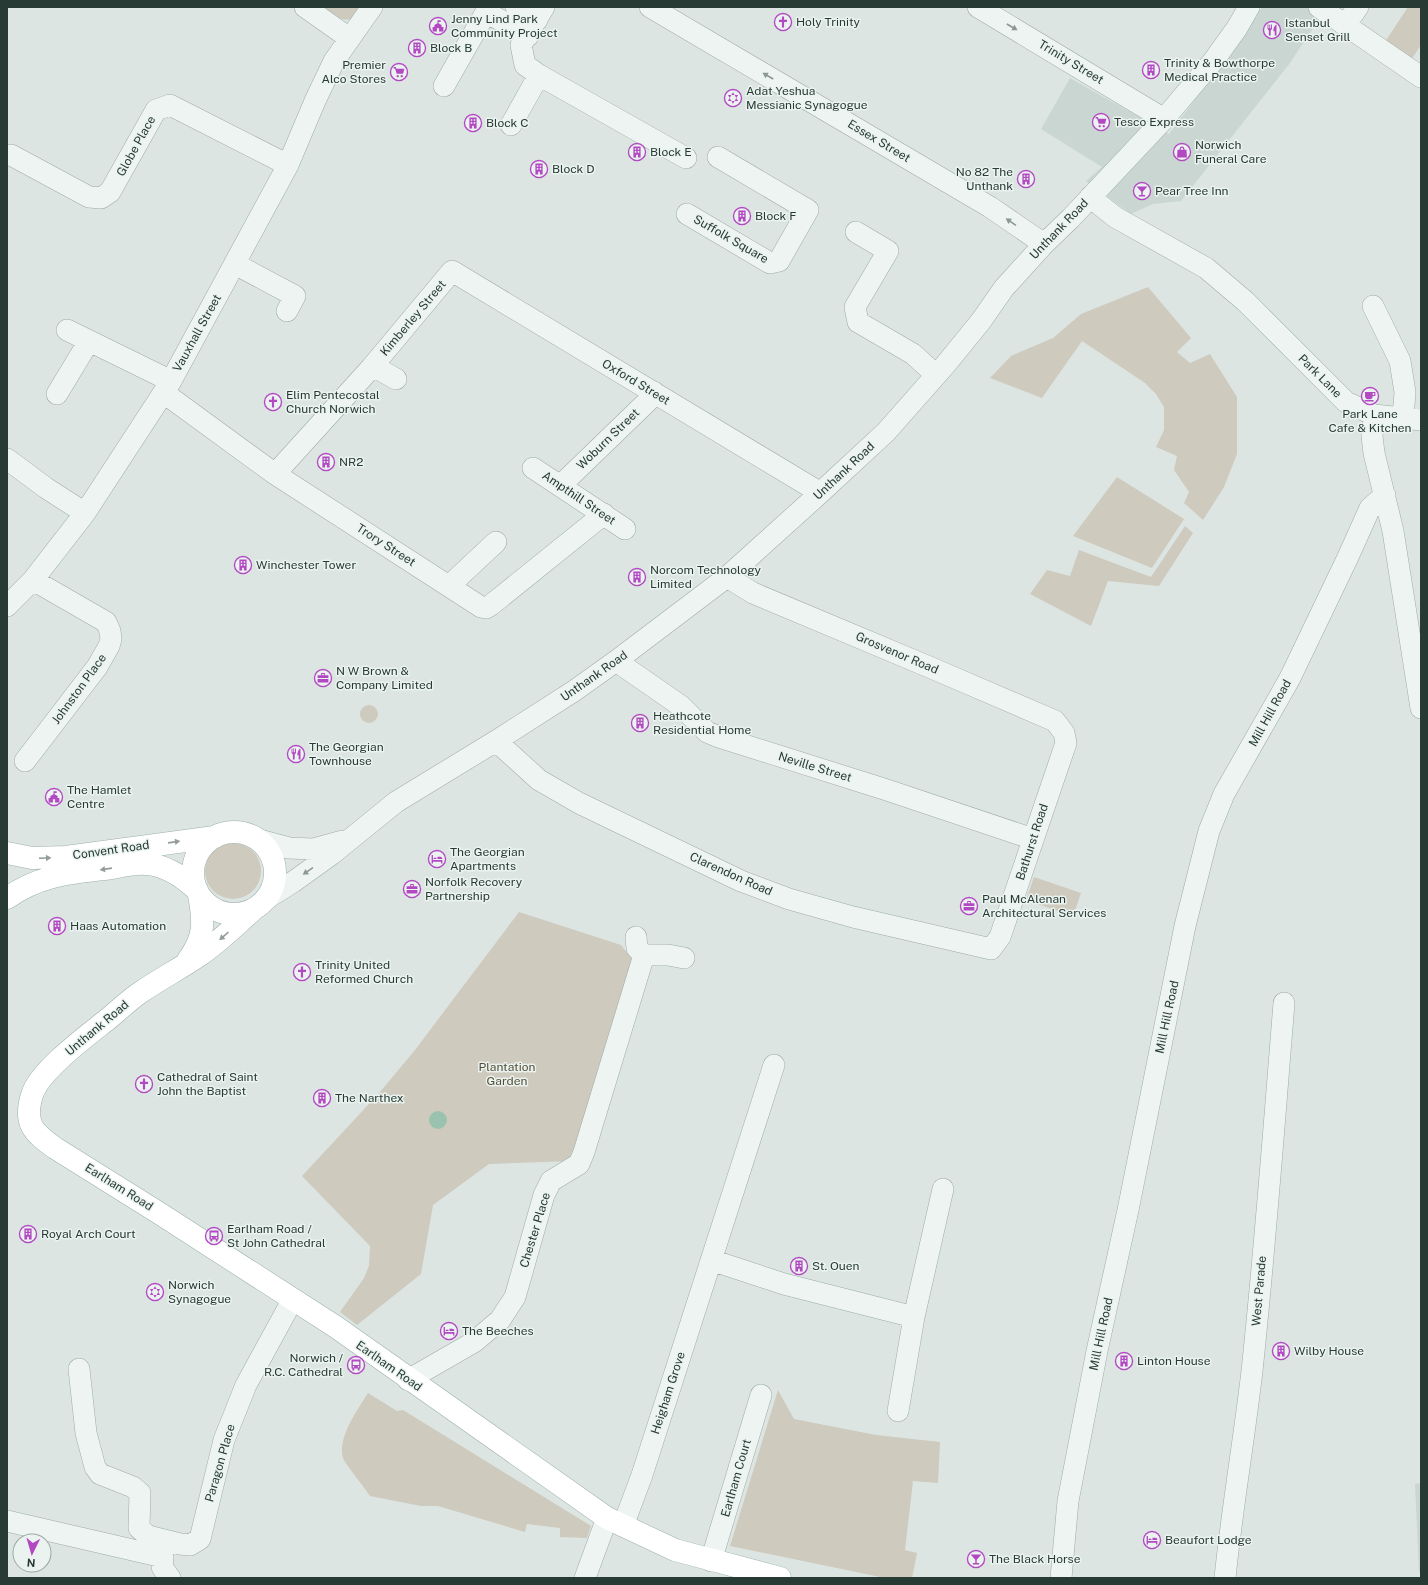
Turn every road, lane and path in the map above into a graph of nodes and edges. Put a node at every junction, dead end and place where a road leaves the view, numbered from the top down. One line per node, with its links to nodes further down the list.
1 (305, 7): 11 (street)
2 (372, 7): 11 (street, Vauxhall Street)
3 (516, 7): 9 (street)
4 (650, 7): 24 (street, Essex Street, one-way to 4)
5 (978, 7): 15 (street, Trinity Street, one-way to 15)
6 (1249, 7): 15 (street, Unthank Road)
7 (1320, 7): 10 (street)
8 (1358, 7): 10 (street)
9 (536, 21): 12 (street); 14 (street)
10 (1346, 24): 13 (street)
11 (350, 38): 20 (street, Vauxhall Street)
12 (539, 76): 16 (street); 19 (street)
13 (1421, 77)
14 (444, 86)
15 (1164, 119): 21 (street, Unthank Road)
16 (511, 125)
17 (11, 155): 20 (street, Globe Place)
18 (718, 157): 22 (street, Suffolk Square)
19 (686, 158)
20 (288, 165): 25 (street, Vauxhall Street)
21 (1090, 197): 24 (street, Unthank Road); 37 (street, Park Lane)
22 (687, 214)
23 (856, 232): 32 (street)
24 (1044, 244): 32 (street, Unthank Road)
25 (235, 264): 28 (street); 34 (street, Vauxhall Street)
26 (452, 271): 31 (street, Kimberley Street); 35 (street, Oxford Street)
27 (1373, 306): 38 (street)
28 (287, 311)
29 (67, 330): 30 (street, Trory Street)
30 (89, 341): 34 (street, Trory Street); 36 (street)
31 (373, 366): 33 (street, Kimberley Street); 41 (street, Kimberley Street)
32 (936, 375): 43 (street, Unthank Road)
33 (396, 379)
34 (167, 387): 41 (street, Trory Street); 45 (street, Vauxhall Street)
35 (654, 392): 42 (street, Woburn Street); 43 (street, Oxford Street)
36 (57, 394)
37 (1374, 415): 38 (street, Park Lane); 44 (street)
38 (1412, 419)
39 (7, 459): 45 (street)
40 (533, 468): 42 (street, Ampthill Street)
41 (275, 474): 51 (street, Trory Street)
42 (561, 485): 46 (street, Ampthill Street)
43 (819, 494): 49 (street, Unthank Road)
44 (1385, 495): 53 (street); 87 (street, Mill Hill Road)
45 (85, 513): 50 (street, Vauxhall Street)
46 (604, 514): 47 (street, Ampthill Street); 51 (street, Trory Street)
47 (625, 529)
48 (496, 542): 51 (street)
49 (727, 577): 54 (street, Unthank Road); 56 (street, Grosvenor Road)
50 (33, 580): 52 (street, Vauxhall Street); 58 (street, Johnston Place)
51 (450, 585)
52 (7, 606)
53 (1413, 615): 55 (street)
54 (616, 661): 57 (street, Unthank Road); 61 (street, Neville Street)
55 (1421, 708)
56 (1064, 733): 61 (street, Bathurst Road)
57 (496, 741): 60 (street, Unthank Road); 67 (street, Clarendon Road)
58 (25, 762)
59 (215, 836): 62 (main road); 63 (main road, Convent Road, one-way to 59); 64 (main road)
60 (350, 839): 62 (street, Unthank Road); 66 (street, Unthank Road, one-way to 66)
61 (1033, 839): 67 (street, Bathurst Road)
62 (259, 840): 66 (main road)
63 (7, 853)
64 (198, 893): 65 (main road, Convent Road, one-way to 65); 66 (main road); 69 (main road, Unthank Road)
65 (7, 898)
66 (260, 904): 69 (main road, Unthank Road, one-way to 69)
67 (991, 949)
68 (684, 958): 78 (street, Chester Place)
69 (184, 966): 72 (main road, Unthank Road)
70 (1284, 1003): 88 (street, West Parade)
71 (774, 1065): 74 (street, Heigham Grove)
72 (29, 1108): 75 (main road, Earlham Road)
73 (943, 1189): 76 (street)
74 (711, 1260): 76 (street); 82 (street, Heigham Grove)
75 (293, 1299): 77 (street, Paragon Place); 78 (main road, Earlham Road)
76 (914, 1317): 80 (street)
77 (80, 1369)
78 (408, 1380): 82 (main road, Earlham Road)
79 (760, 1395): 83 (street, Earlham Court)
80 (898, 1412)
81 (7, 1521): 84 (street)
82 (615, 1522): 83 (main road, Earlham Road); 85 (street, Heigham Grove)
83 (712, 1561): 86 (main road, Earlham Road)
84 (170, 1578)
85 (585, 1578)
86 (780, 1578)
87 (1061, 1578)
88 (1225, 1578)

